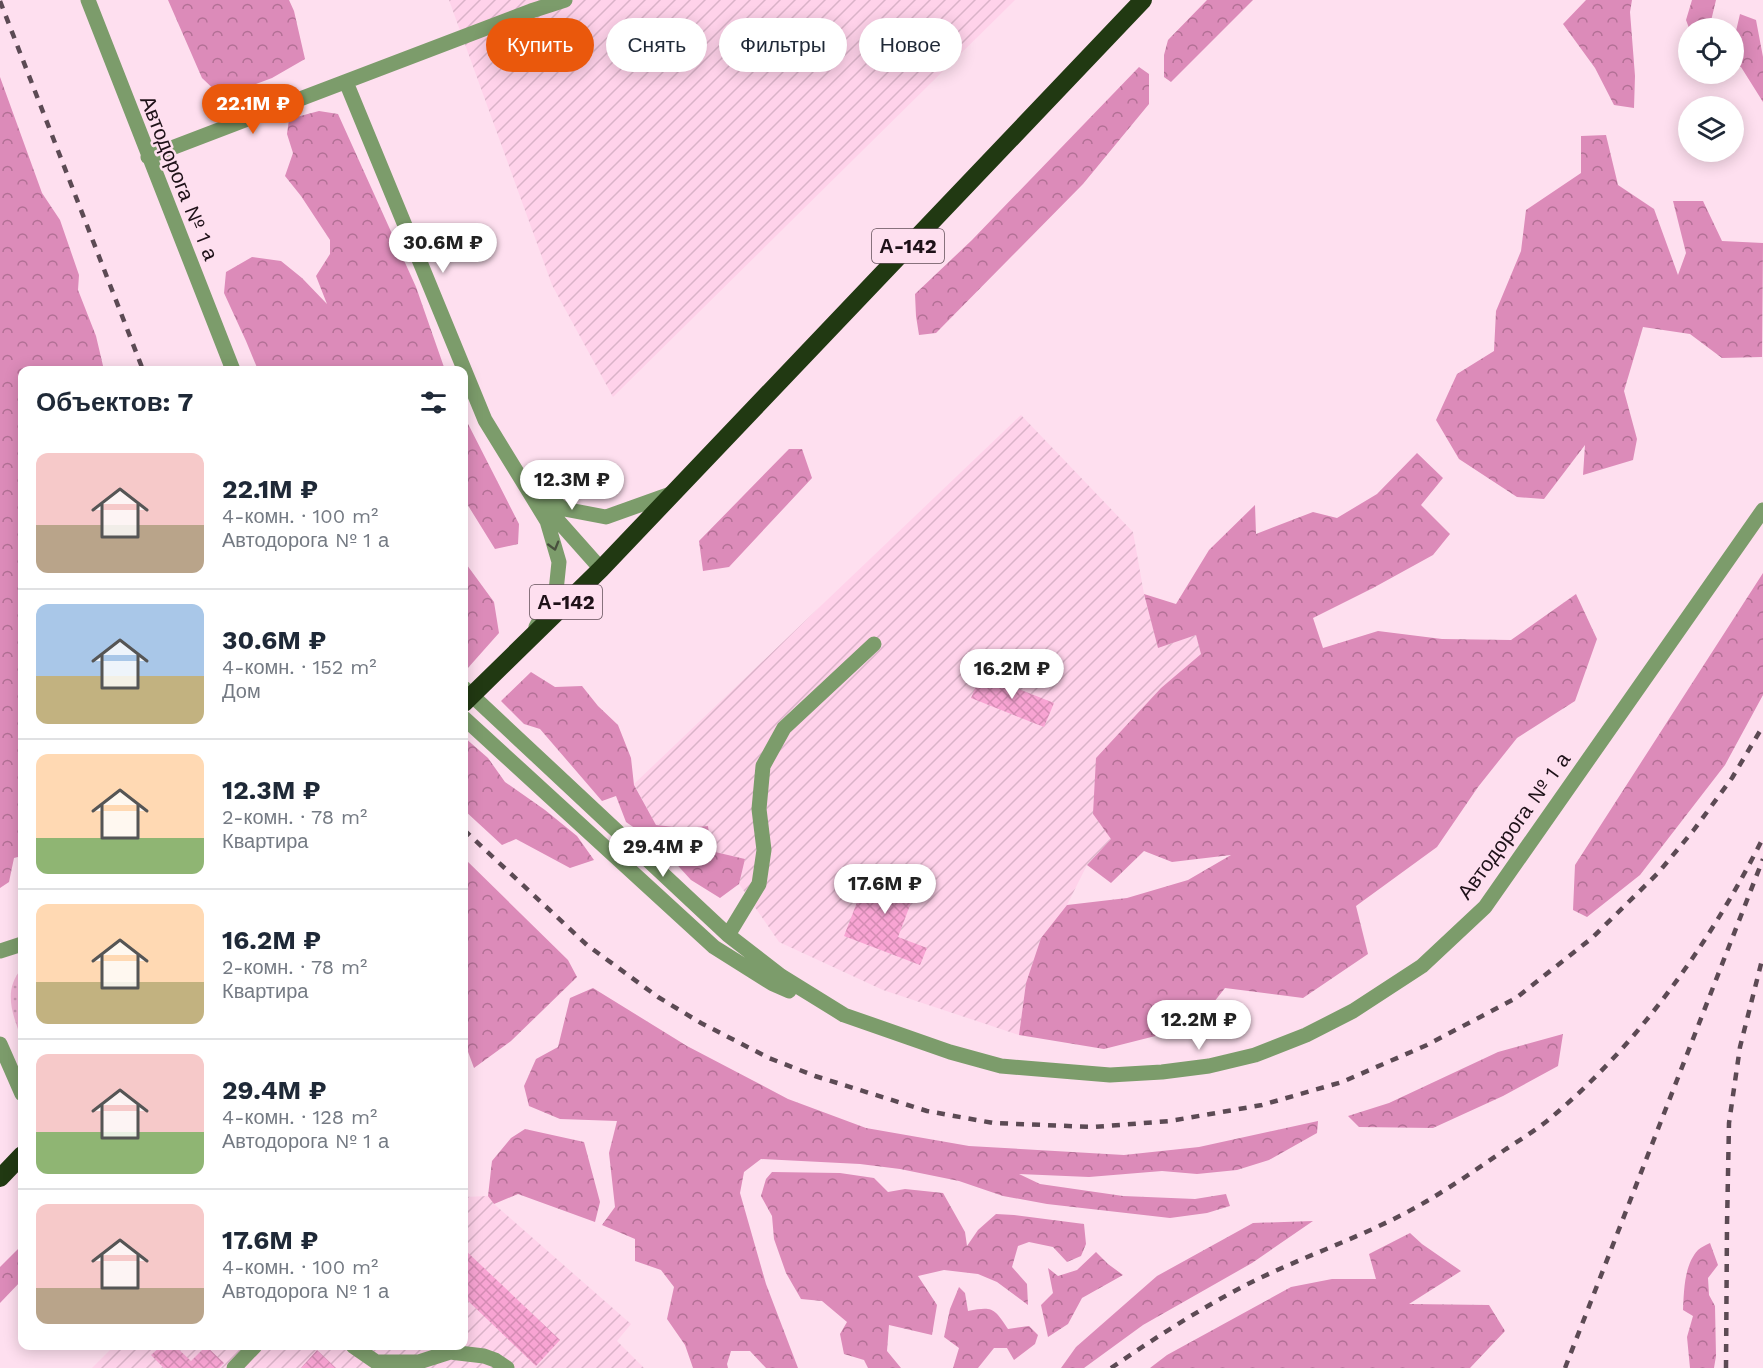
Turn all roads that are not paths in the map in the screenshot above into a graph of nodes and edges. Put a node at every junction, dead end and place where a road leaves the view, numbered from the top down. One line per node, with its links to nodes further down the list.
1 (87, 0): 5 (street, Автодорога № 1 а)
2 (565, 0): 4 (street)
3 (1143, 0): 10 (highway, А-142)
4 (346, 82): 5 (street); 7 (street)
5 (148, 157): 6 (street, Автодорога № 1 а)
6 (231, 366)
7 (463, 366)
8 (468, 379): 9 (street)
9 (518, 476): 10 (street); 12 (street); 13 (street, one-way to 13)
10 (673, 493): 12 (highway, А-142)
11 (1763, 510): 21 (street, Автодорога № 1 а)
12 (600, 569): 13 (highway, А-142)
13 (532, 635): 16 (highway, А-142)
14 (874, 644): 18 (street)
15 (468, 692): 18 (street, Автодорога № 1 а)
16 (468, 699)
17 (468, 722): 21 (street)
18 (728, 935): 21 (street, Автодорога № 1 а)
19 (18, 945): 20 (street)
20 (0, 951)
21 (844, 1015)
22 (0, 1044): 23 (street)
23 (18, 1085)
24 (18, 1159): 25 (highway)
25 (0, 1178)
26 (251, 1350): 30 (street)
27 (357, 1350): 29 (street)
28 (484, 1356): 29 (street); 31 (street); 32 (street)
29 (374, 1365)
30 (234, 1368)
31 (473, 1368)
32 (507, 1368)

